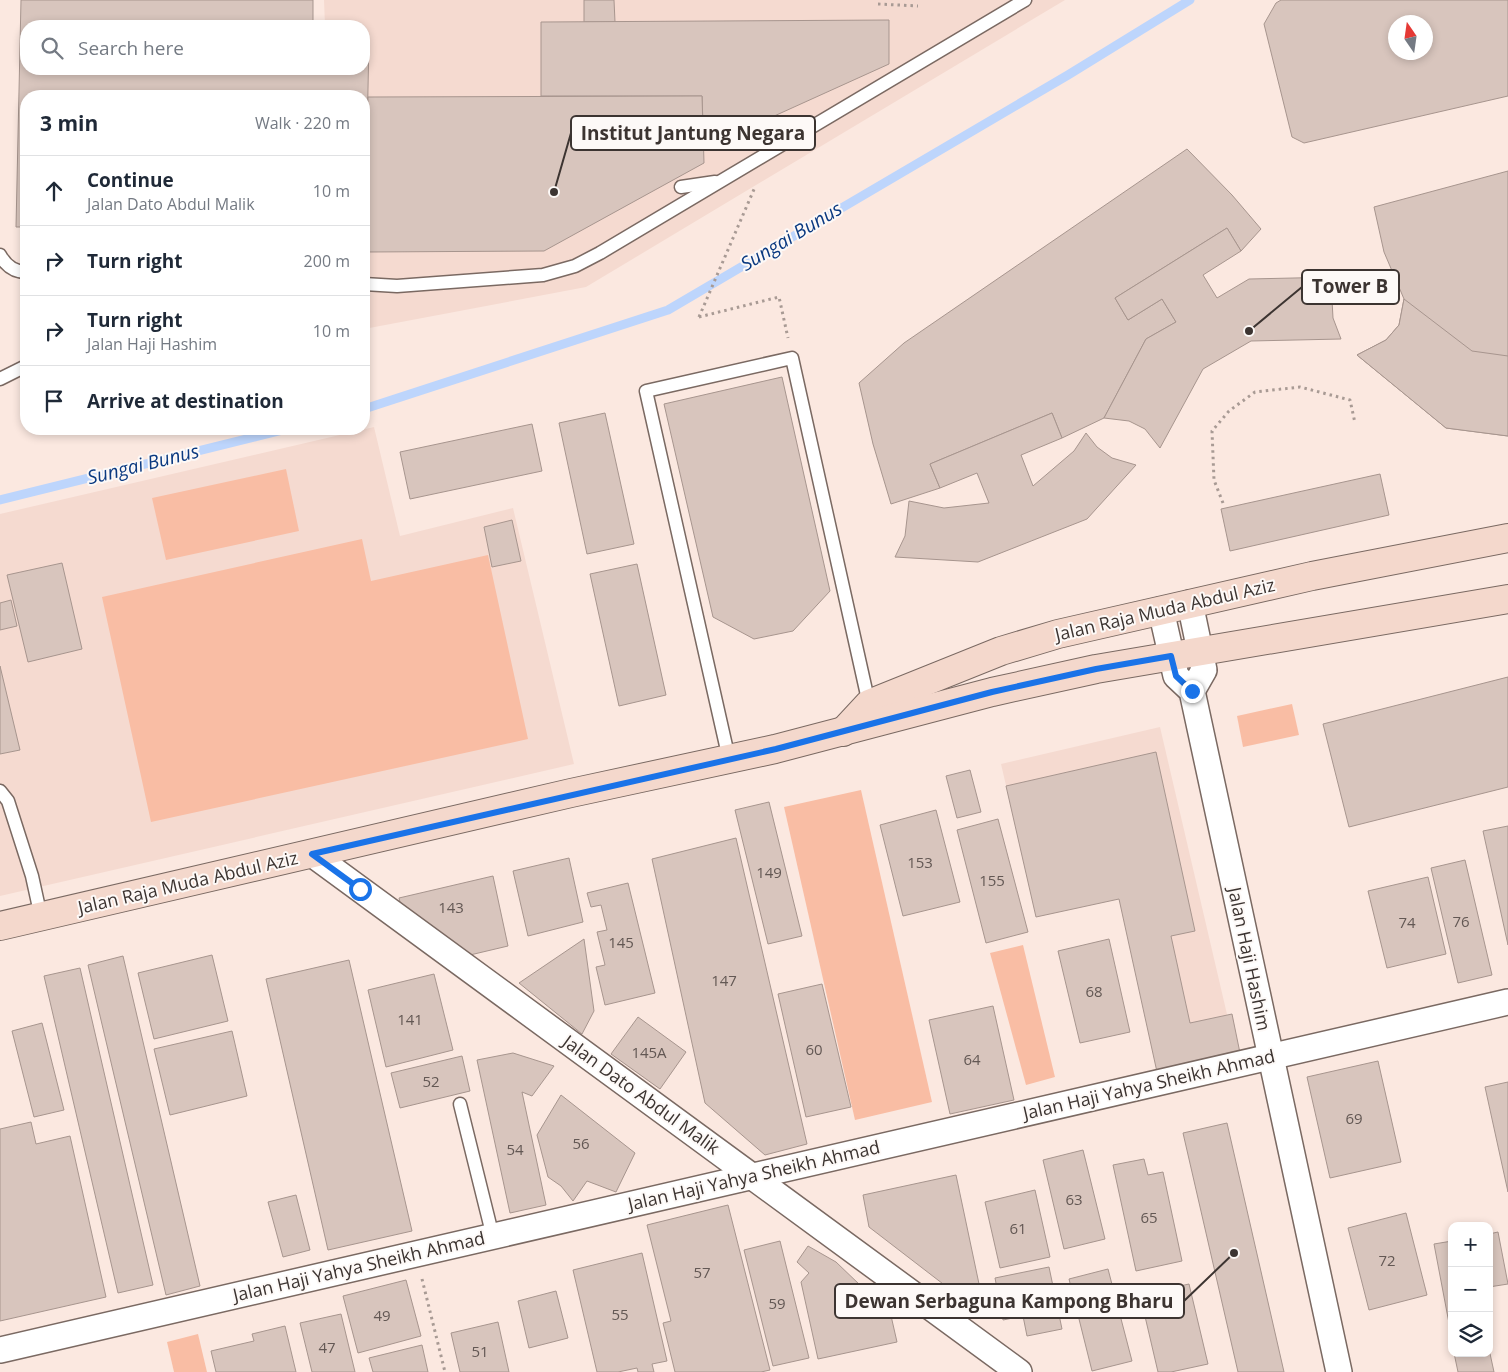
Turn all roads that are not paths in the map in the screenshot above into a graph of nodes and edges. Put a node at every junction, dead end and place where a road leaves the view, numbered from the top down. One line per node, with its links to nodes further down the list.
1 (1025, 0): 2 (lane)
2 (722, 180): 3 (lane); 6 (lane)
3 (681, 187)
4 (0, 255): 5 (lane)
5 (20, 272)
6 (370, 284)
7 (20, 369): 8 (lane)
8 (0, 379)
9 (1508, 538): 11 (main road, Jalan Raja Muda Abdul Aziz)
10 (1508, 599): 13 (main road, Jalan Raja Muda Abdul Aziz)
11 (1190, 603): 12 (main road, Jalan Raja Muda Abdul Aziz); 13 (street)
12 (1161, 610): 14 (street); 16 (main road, Jalan Raja Muda Abdul Aziz)
13 (1199, 651): 14 (main road, Jalan Raja Muda Abdul Aziz); 15 (street)
14 (1171, 656): 15 (street); 17 (main road, Jalan Raja Muda Abdul Aziz)
15 (1192, 691): 24 (street, Jalan Haji Hashim)
16 (869, 704): 17 (main road, Jalan Raja Muda Abdul Aziz); 18 (lane)
17 (843, 732): 18 (main road, Jalan Raja Muda Abdul Aziz)
18 (729, 759): 20 (main road, Jalan Raja Muda Abdul Aziz)
19 (0, 791): 21 (lane)
20 (312, 854): 21 (main road, Jalan Raja Muda Abdul Aziz); 26 (street, Jalan Dato Abdul Malik)
21 (41, 917): 22 (main road, Jalan Raja Muda Abdul Aziz)
22 (0, 926)
23 (1508, 1002): 24 (street, Jalan Haji Yahya Sheikh Ahmad)
24 (1270, 1057): 26 (street, Jalan Haji Yahya Sheikh Ahmad); 30 (street, Jalan Haji Hashim)
25 (460, 1104): 27 (lane)
26 (751, 1176): 27 (street, Jalan Haji Yahya Sheikh Ahmad); 29 (street, Jalan Dato Abdul Malik)
27 (493, 1237): 28 (street, Jalan Haji Yahya Sheikh Ahmad)
28 (0, 1350)
29 (1019, 1372)
30 (1339, 1372)

